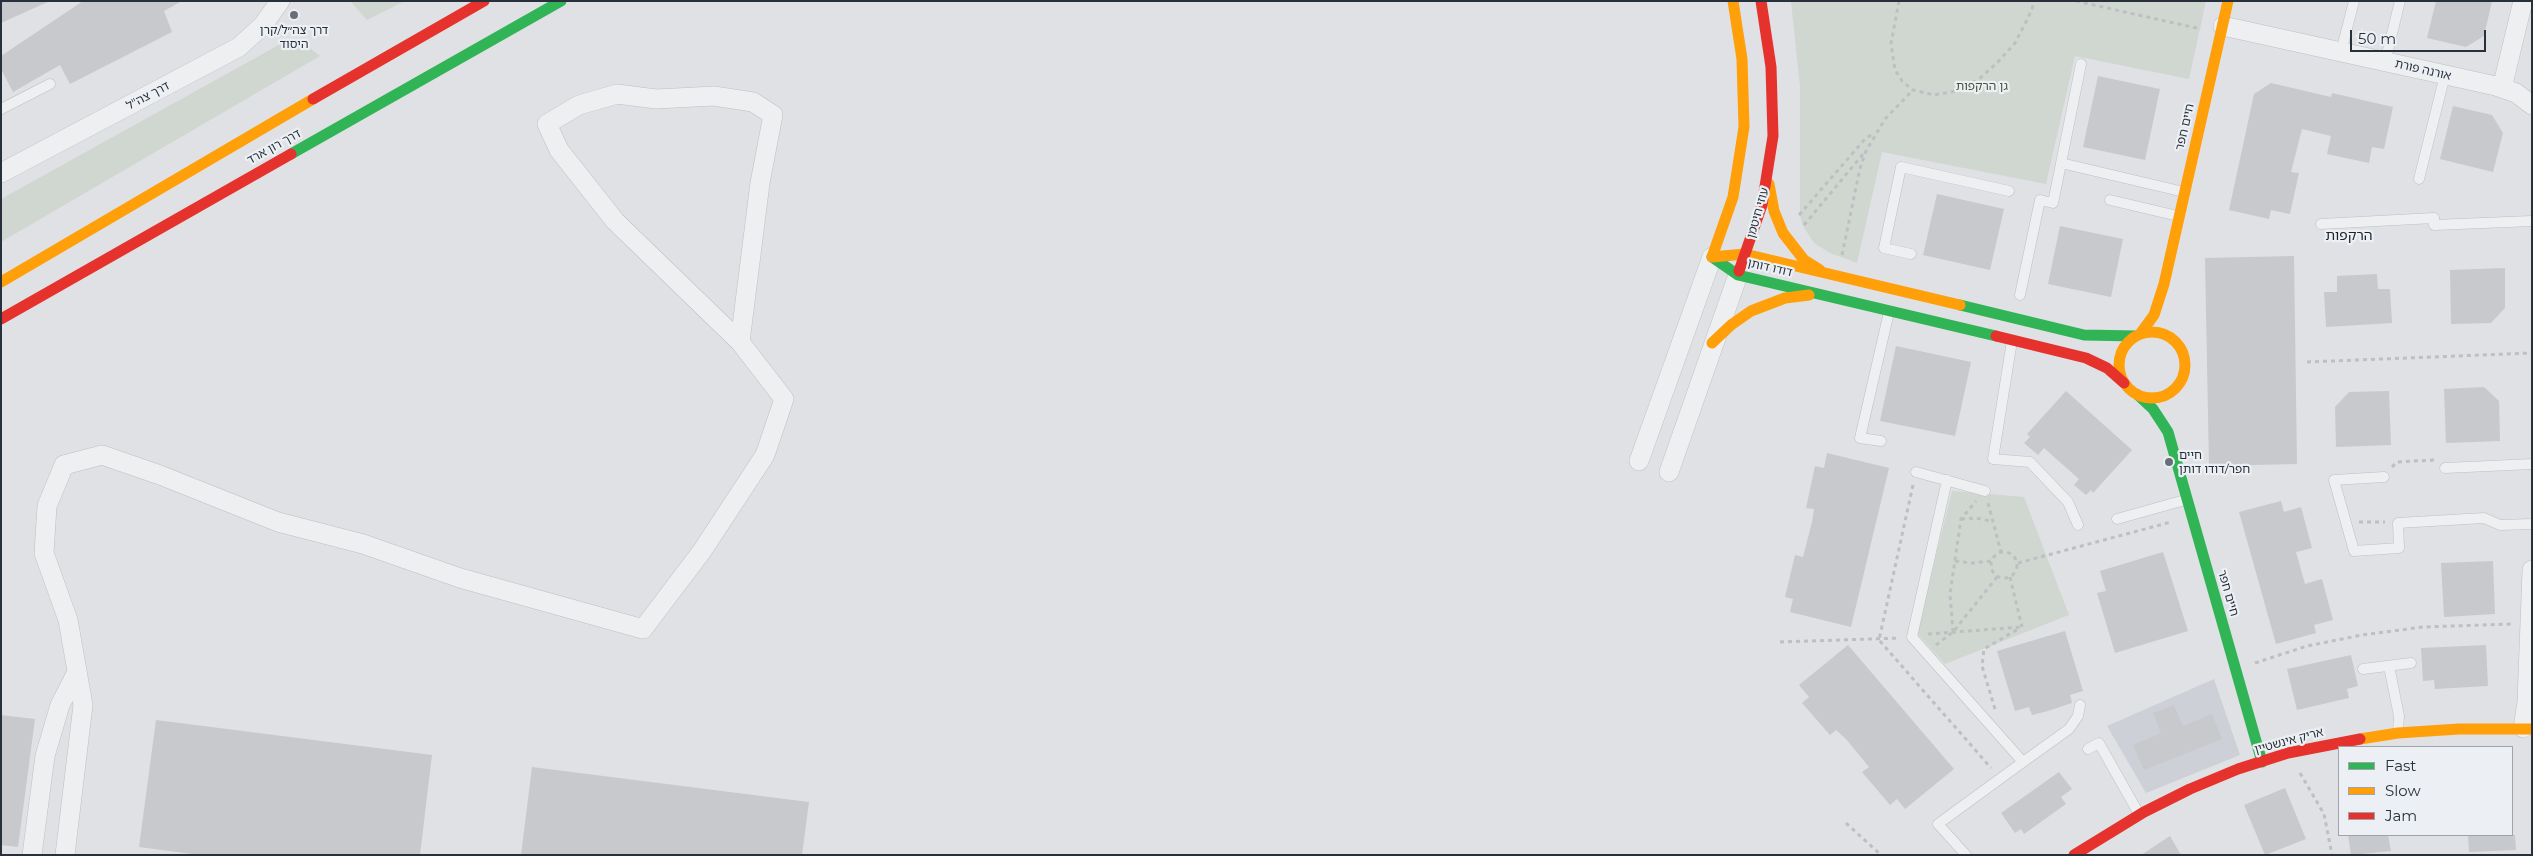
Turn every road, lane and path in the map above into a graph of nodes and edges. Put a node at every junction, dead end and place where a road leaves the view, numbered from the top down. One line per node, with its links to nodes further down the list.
1 (280, 1): 27 (street, דרך צה"ל)
2 (484, 1): 44 (street, דרך רון ארד)
3 (561, 1): 49 (street, דרך רון ארד)
4 (1733, 1): 39 (street)
5 (1761, 1): 28 (street, עוזי חיטמן)
6 (1898, 1): 20 (path)
7 (2034, 1): 20 (path)
8 (2076, 1): 13 (path)
9 (2228, 1): 13 (street, חיים חפר)
10 (2354, 1): 14 (lane)
11 (2400, 1): 15 (lane)
12 (2523, 1): 19 (street)
13 (2222, 30): 14 (street, אורנה פורת); 31 (street, חיים חפר)
14 (2341, 52): 15 (street, אורנה פורת)
15 (2385, 62): 17 (street, אורנה פורת)
16 (2081, 64): 26 (lane)
17 (2445, 75): 19 (street, אורנה פורת); 29 (lane)
18 (50, 84): 22 (lane)
19 (2504, 89): 21 (street, אורנה פורת); 23 (street, אורנה פורת)
20 (1912, 90): 24 (path)
21 (2532, 105)
22 (1, 109)
23 (2532, 111)
24 (1876, 132): 25 (path); 36 (path)
25 (1866, 151): 36 (path); 43 (path)
26 (2061, 163): 31 (lane); 46 (lane)
27 (1, 173)
28 (1769, 173): 36 (street); 37 (street, עוזי חיטמן)
29 (2419, 179)
30 (2009, 191): 38 (lane)
31 (2185, 192): 33 (street, חיים חפר)
32 (2110, 200): 33 (lane)
33 (2179, 217): 40 (street, חיים חפר)
34 (2532, 221): 35 (lane)
35 (2321, 224)
36 (1786, 238): 41 (street)
37 (1745, 254): 39 (street, דודו דותן); 41 (street, דודו דותן); 42 (street, עוזי חיטמן)
38 (1911, 254)
39 (1712, 257): 42 (street, דודו דותן); 63 (street)
40 (2169, 260): 47 (street, חיים חפר); 51 (street, חיים חפר)
41 (1826, 273): 43 (street, דודו דותן)
42 (1738, 275): 45 (street, דודו דותן); 54 (street, עוזי חיטמן)
43 (1838, 276): 51 (street, דודו דותן)
44 (1, 282)
45 (1822, 295): 48 (street, דודו דותן); 54 (street)
46 (2020, 295)
47 (2170, 304)
48 (1889, 311): 52 (street, דודו דותן); 62 (lane)
49 (1, 320)
50 (2172, 322): 55 (street)
51 (2137, 335): 55 (street); 58 (street)
52 (2013, 340): 58 (street, דודו דותן); 79 (lane)
53 (740, 342): 53 (street); 97 (street)
54 (1712, 343): 66 (street, עוזי חיטמן)
55 (2180, 348): 59 (street)
56 (2532, 353): 57 (path)
57 (2307, 362)
58 (2124, 383): 60 (street)
59 (2178, 385): 60 (street); 61 (street, חיים חפר)
60 (2138, 395): 61 (street, חיים חפר)
61 (2168, 432): 71 (street, חיים חפר)
62 (1881, 441)
63 (1639, 461)
64 (2532, 464): 65 (lane)
65 (2445, 468)
66 (1669, 472)
67 (1916, 472): 69 (lane)
68 (2384, 477): 76 (lane)
69 (1947, 480): 70 (lane); 91 (lane)
70 (1985, 491): 74 (path); 75 (path)
71 (2186, 500): 72 (street, חיים חפר); 73 (lane)
72 (2191, 516): 83 (path); 96 (street, חיים חפר)
73 (2117, 519)
74 (1961, 520): 75 (path); 81 (path)
75 (1993, 521): 80 (path)
76 (2346, 522): 77 (path); 77 (lane)
77 (2398, 523): 78 (lane)
78 (2532, 524)
79 (2078, 525)
80 (2001, 552): 82 (path); 83 (path)
81 (1955, 561): 82 (path); 89 (path)
82 (1991, 561): 85 (path)
83 (2018, 563): 86 (path)
84 (2532, 570): 87 (street)
85 (1997, 577): 86 (path); 89 (path)
86 (2010, 577): 88 (path)
87 (2531, 624): 96 (path); 100 (street)
88 (2022, 626): 89 (path); 99 (path)
89 (1953, 632): 90 (path)
90 (1926, 634)
91 (1912, 637): 92 (path); 104 (lane)
92 (1780, 642)
93 (2410, 662): 94 (lane)
94 (2389, 666): 95 (lane); 101 (lane)
95 (2363, 669)
96 (2236, 671): 105 (street, חיים חפר)
97 (77, 672): 108 (street); 109 (street)
98 (2080, 705): 104 (lane)
99 (1996, 713)
100 (2528, 729): 101 (street, אריק אינשטיין)
101 (2398, 733): 103 (street, אריק אינשטיין)
102 (2088, 749): 106 (lane)
103 (2288, 754): 105 (street, אריק אינשטיין); 113 (path)
104 (2023, 762): 111 (lane)
105 (2262, 762): 106 (street, אריק אינשטיין)
106 (2139, 815): 112 (street, אריק אינשטיין)
107 (1846, 823): 110 (path)
108 (32, 855)
109 (64, 855)
110 (1881, 855)
111 (1966, 855)
112 (2074, 855)
113 (2332, 855)

